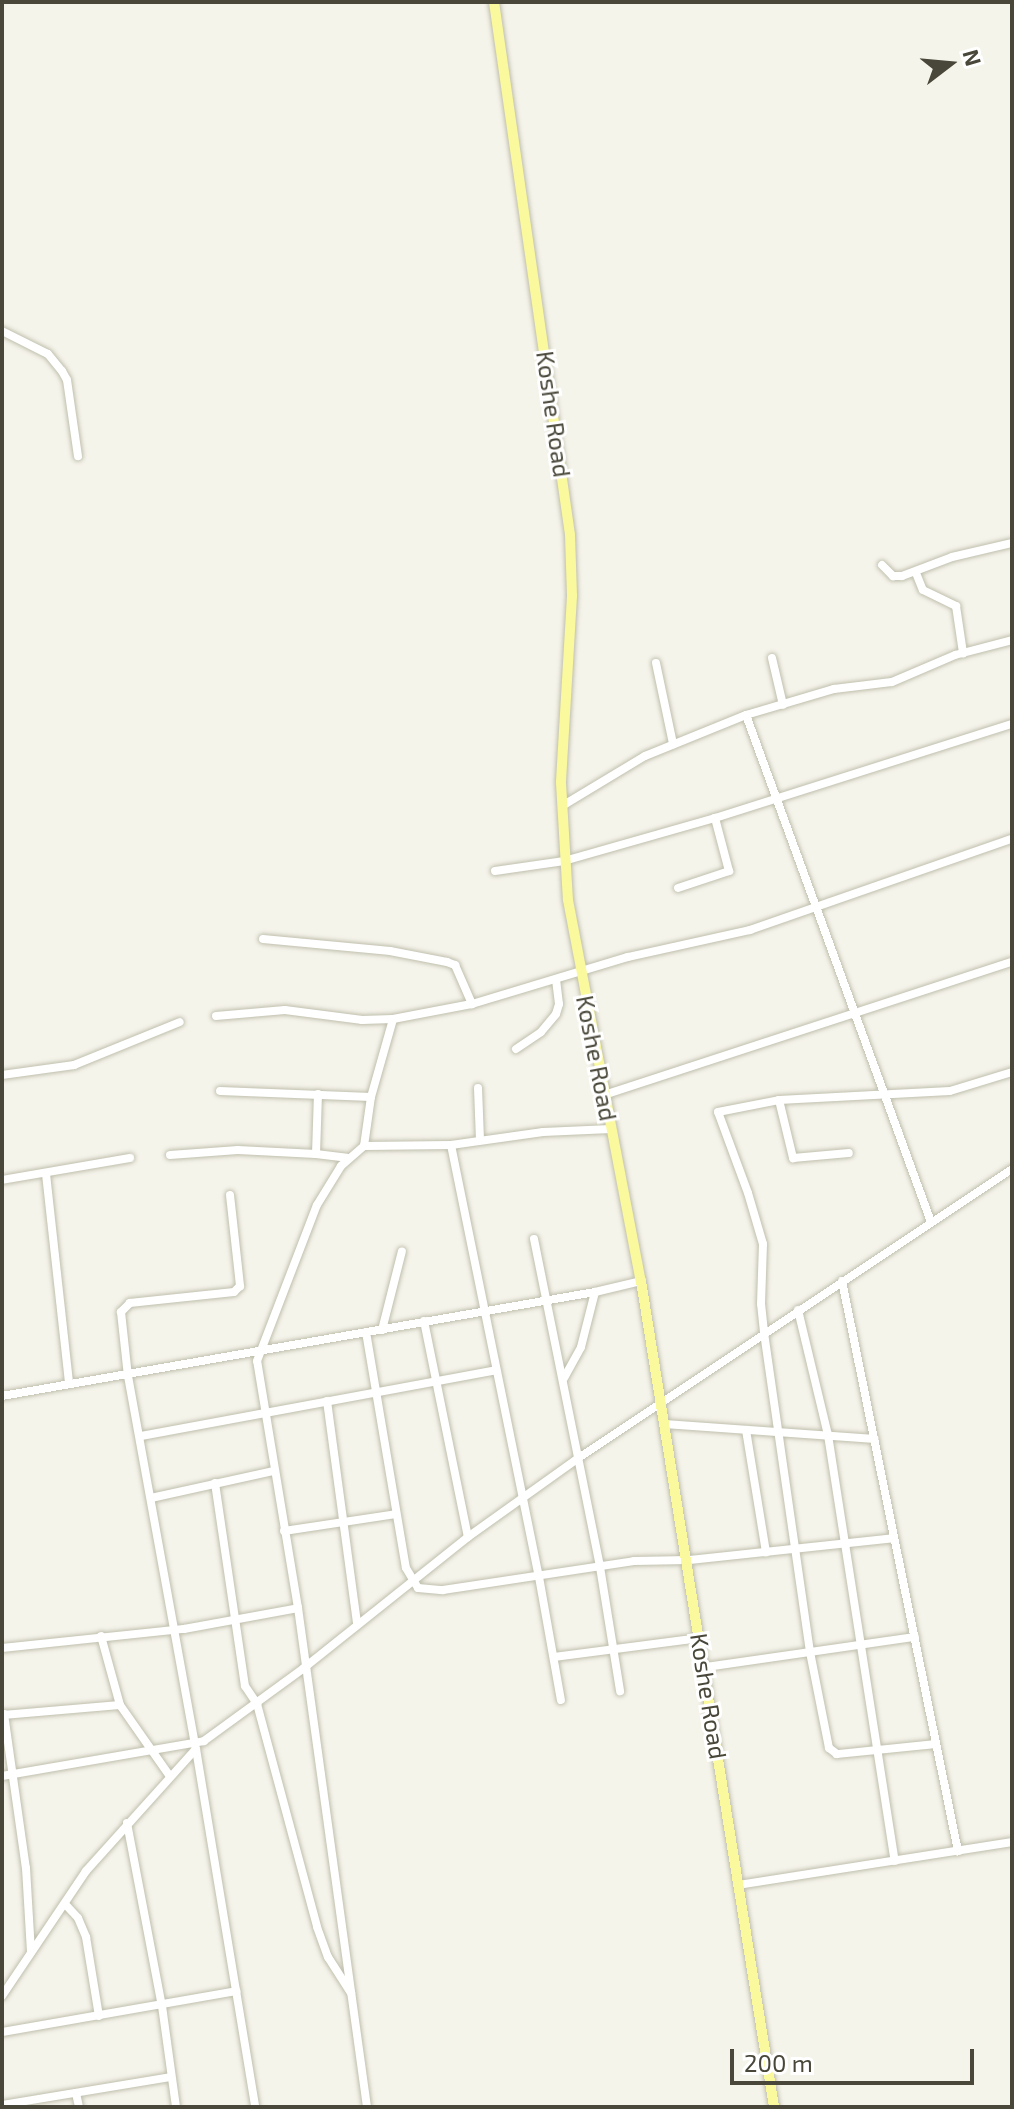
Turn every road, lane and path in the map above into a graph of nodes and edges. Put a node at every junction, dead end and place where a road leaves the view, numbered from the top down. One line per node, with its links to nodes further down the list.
1 (494, 2): 16 (main road, Koshe Road)
2 (2, 331): 3 (street)
3 (78, 456)
4 (1012, 543): 6 (street)
5 (882, 565): 6 (street)
6 (916, 573): 8 (street)
7 (1012, 640): 8 (street)
8 (963, 653): 11 (street)
9 (772, 658): 11 (street)
10 (656, 663): 14 (street)
11 (783, 705): 12 (street)
12 (746, 715): 14 (street); 15 (street)
13 (1012, 724): 15 (street)
14 (673, 744): 16 (street)
15 (775, 801): 17 (street); 22 (street)
16 (562, 806): 19 (main road, Koshe Road)
17 (715, 818): 19 (street); 21 (street)
18 (1012, 839): 22 (street)
19 (564, 861): 20 (street); 25 (main road, Koshe Road)
20 (495, 871)
21 (678, 888)
22 (815, 907): 25 (street); 28 (street)
23 (263, 939): 27 (street)
24 (1012, 962): 28 (street)
25 (580, 973): 26 (street); 38 (main road, Koshe Road)
26 (556, 980): 27 (street); 32 (street)
27 (472, 1004): 30 (street)
28 (856, 1011): 38 (street); 39 (street)
29 (216, 1016): 30 (street)
30 (393, 1019): 40 (street)
31 (180, 1022): 34 (street)
32 (516, 1049)
33 (1012, 1072): 39 (street)
34 (2, 1075)
35 (478, 1088): 43 (street)
36 (220, 1091): 37 (street)
37 (318, 1094): 40 (street); 47 (street)
38 (604, 1095): 42 (main road, Koshe Road)
39 (884, 1095): 41 (street); 55 (street)
40 (371, 1097): 45 (street)
41 (779, 1100): 46 (street); 67 (street)
42 (611, 1129): 43 (street); 58 (main road, Koshe Road)
43 (480, 1140): 44 (street)
44 (451, 1145): 45 (street); 62 (street)
45 (364, 1146): 50 (street)
46 (849, 1153)
47 (316, 1154): 48 (street); 50 (street)
48 (170, 1155)
49 (130, 1158): 52 (street)
50 (347, 1158): 68 (street)
51 (1012, 1169): 55 (street)
52 (46, 1174): 53 (street); 73 (street)
53 (2, 1180)
54 (230, 1195): 70 (street)
55 (931, 1222): 59 (street)
56 (534, 1239): 61 (street)
57 (402, 1251): 65 (street)
58 (641, 1281): 60 (street); 77 (main road, Koshe Road)
59 (842, 1281): 63 (street); 84 (street)
60 (595, 1292): 61 (street); 71 (street)
61 (547, 1299): 62 (street); 71 (street)
62 (484, 1310): 64 (street); 69 (street)
63 (798, 1310): 67 (street); 82 (street)
64 (424, 1321): 65 (street); 72 (street)
65 (382, 1330): 66 (street)
66 (366, 1332): 68 (street); 74 (street)
67 (764, 1332): 77 (street); 81 (street)
68 (260, 1352): 70 (street); 78 (street)
69 (496, 1370): 72 (street); 89 (street)
70 (128, 1376): 73 (street); 83 (street)
71 (564, 1379): 85 (street)
72 (438, 1382): 74 (street); 93 (street)
73 (69, 1384): 75 (street)
74 (378, 1392): 76 (street); 90 (street)
75 (2, 1396)
76 (327, 1401): 78 (street); 91 (street)
77 (662, 1404): 79 (main road, Koshe Road); 85 (street)
78 (264, 1412): 83 (street); 86 (street)
79 (665, 1424): 80 (street); 98 (main road, Koshe Road)
80 (746, 1430): 81 (street); 97 (street)
81 (780, 1434): 82 (street); 96 (street)
82 (828, 1435): 84 (street); 95 (street)
83 (141, 1436): 88 (street)
84 (874, 1439): 94 (street)
85 (577, 1459): 89 (street); 99 (street)
86 (274, 1471): 87 (street); 92 (street)
87 (215, 1483): 88 (street); 103 (street)
88 (151, 1498): 105 (street)
89 (522, 1498): 93 (street); 100 (street)
90 (396, 1514): 91 (street); 101 (street)
91 (343, 1522): 92 (street); 104 (street)
92 (284, 1531): 102 (street)
93 (468, 1537): 101 (street)
94 (894, 1538): 95 (street); 107 (street)
95 (844, 1545): 96 (street); 109 (street)
96 (796, 1548): 97 (street); 112 (street)
97 (766, 1552): 98 (street)
98 (689, 1560): 99 (street); 108 (main road, Koshe Road)
99 (600, 1567): 100 (street); 111 (street)
100 (539, 1577): 101 (street); 113 (street)
101 (412, 1581): 104 (street)
102 (298, 1608): 103 (street); 115 (street)
103 (235, 1620): 105 (street); 118 (street)
104 (357, 1623): 115 (street)
105 (174, 1628): 106 (street); 122 (street)
106 (101, 1636): 110 (street); 119 (street)
107 (915, 1637): 109 (street); 121 (street)
108 (700, 1638): 111 (street); 114 (main road, Koshe Road)
109 (862, 1644): 112 (street); 123 (street)
110 (2, 1648)
111 (614, 1648): 113 (street); 116 (street)
112 (810, 1652): 114 (street); 123 (street)
113 (554, 1657): 117 (street)
114 (706, 1667): 131 (main road, Koshe Road)
115 (304, 1668): 118 (street); 135 (street)
116 (620, 1691)
117 (561, 1700)
118 (257, 1704): 122 (street); 135 (street)
119 (120, 1705): 120 (street); 124 (street)
120 (3, 1715): 125 (street)
121 (936, 1744): 123 (street); 129 (street)
122 (195, 1746): 124 (street); 126 (street); 134 (street)
123 (879, 1750): 130 (street)
124 (153, 1751): 125 (street); 126 (street)
125 (7, 1775): 133 (street)
126 (169, 1775): 127 (street)
127 (127, 1823): 132 (street); 137 (street)
128 (1012, 1842): 129 (street)
129 (958, 1851): 130 (street)
130 (895, 1861): 131 (street)
131 (738, 1885): 147 (main road, Koshe Road)
132 (65, 1904): 133 (street); 138 (street)
133 (31, 1952): 136 (street)
134 (236, 1991): 137 (street); 145 (street)
135 (352, 1995): 146 (street)
136 (2, 1996)
137 (162, 2006): 138 (street); 140 (street)
138 (99, 2016): 139 (street)
139 (2, 2032)
140 (171, 2077): 141 (street); 144 (street)
141 (76, 2093): 142 (street); 143 (street)
142 (2, 2106)
143 (79, 2107)
144 (176, 2107)
145 (255, 2107)
146 (367, 2107)
147 (774, 2107)

